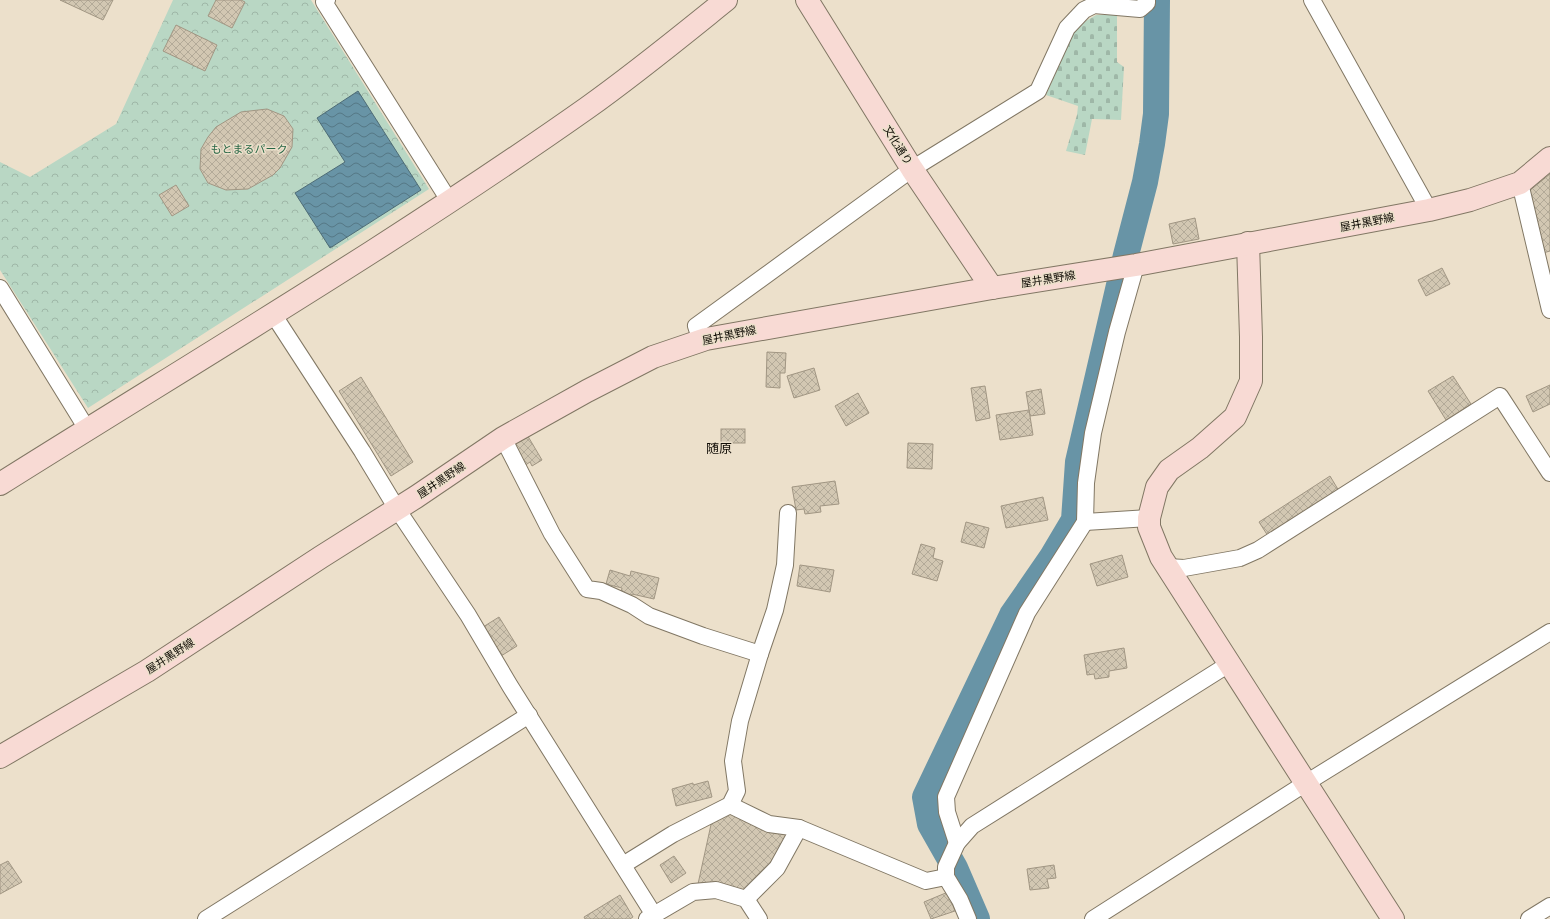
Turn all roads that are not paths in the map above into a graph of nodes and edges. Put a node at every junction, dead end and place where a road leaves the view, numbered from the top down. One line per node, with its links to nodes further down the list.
1 (726, 0): 9 (street)
2 (807, 0): 7 (street, 文化通り)
3 (1147, 0): 7 (street)
4 (1312, 0): 10 (street)
5 (325, 1): 9 (street)
6 (1550, 158): 8 (street, 屋井黒野線)
7 (912, 169): 14 (street, 文化通り); 17 (street)
8 (1520, 182): 10 (street, 屋井黒野線); 15 (street)
9 (450, 202): 16 (street)
10 (1429, 210): 11 (street, 屋井黒野線)
11 (1248, 243): 12 (street, 屋井黒野線); 25 (street)
12 (1136, 265): 14 (street, 屋井黒野線); 26 (street)
13 (0, 288): 18 (street)
14 (992, 288): 17 (street, 屋井黒野線)
15 (1550, 310)
16 (273, 314): 18 (street); 23 (street)
17 (701, 340): 19 (street, 屋井黒野線)
18 (87, 429): 22 (street)
19 (504, 438): 23 (street, 屋井黒野線); 29 (street)
20 (1545, 455): 21 (street); 27 (street)
21 (1550, 473)
22 (0, 484)
23 (397, 509): 31 (street); 32 (street, 屋井黒野線)
24 (788, 513): 29 (street)
25 (1149, 518): 26 (street); 27 (street)
26 (1085, 522): 36 (street)
27 (1168, 567): 30 (street)
28 (1550, 632): 33 (street)
29 (760, 654): 34 (street)
30 (1229, 664): 33 (street); 36 (street)
31 (529, 715): 37 (street); 42 (street)
32 (0, 757)
33 (1306, 783): 45 (street); 46 (street)
34 (730, 805): 35 (street); 37 (street)
35 (798, 828): 38 (street); 39 (street)
36 (957, 843): 38 (street)
37 (623, 865): 41 (street)
38 (946, 877): 44 (street)
39 (746, 898): 41 (street); 43 (street)
40 (1550, 906): 47 (street)
41 (650, 917)
42 (206, 919)
43 (759, 919)
44 (968, 919)
45 (1093, 919)
46 (1392, 919)
47 (1529, 919)

